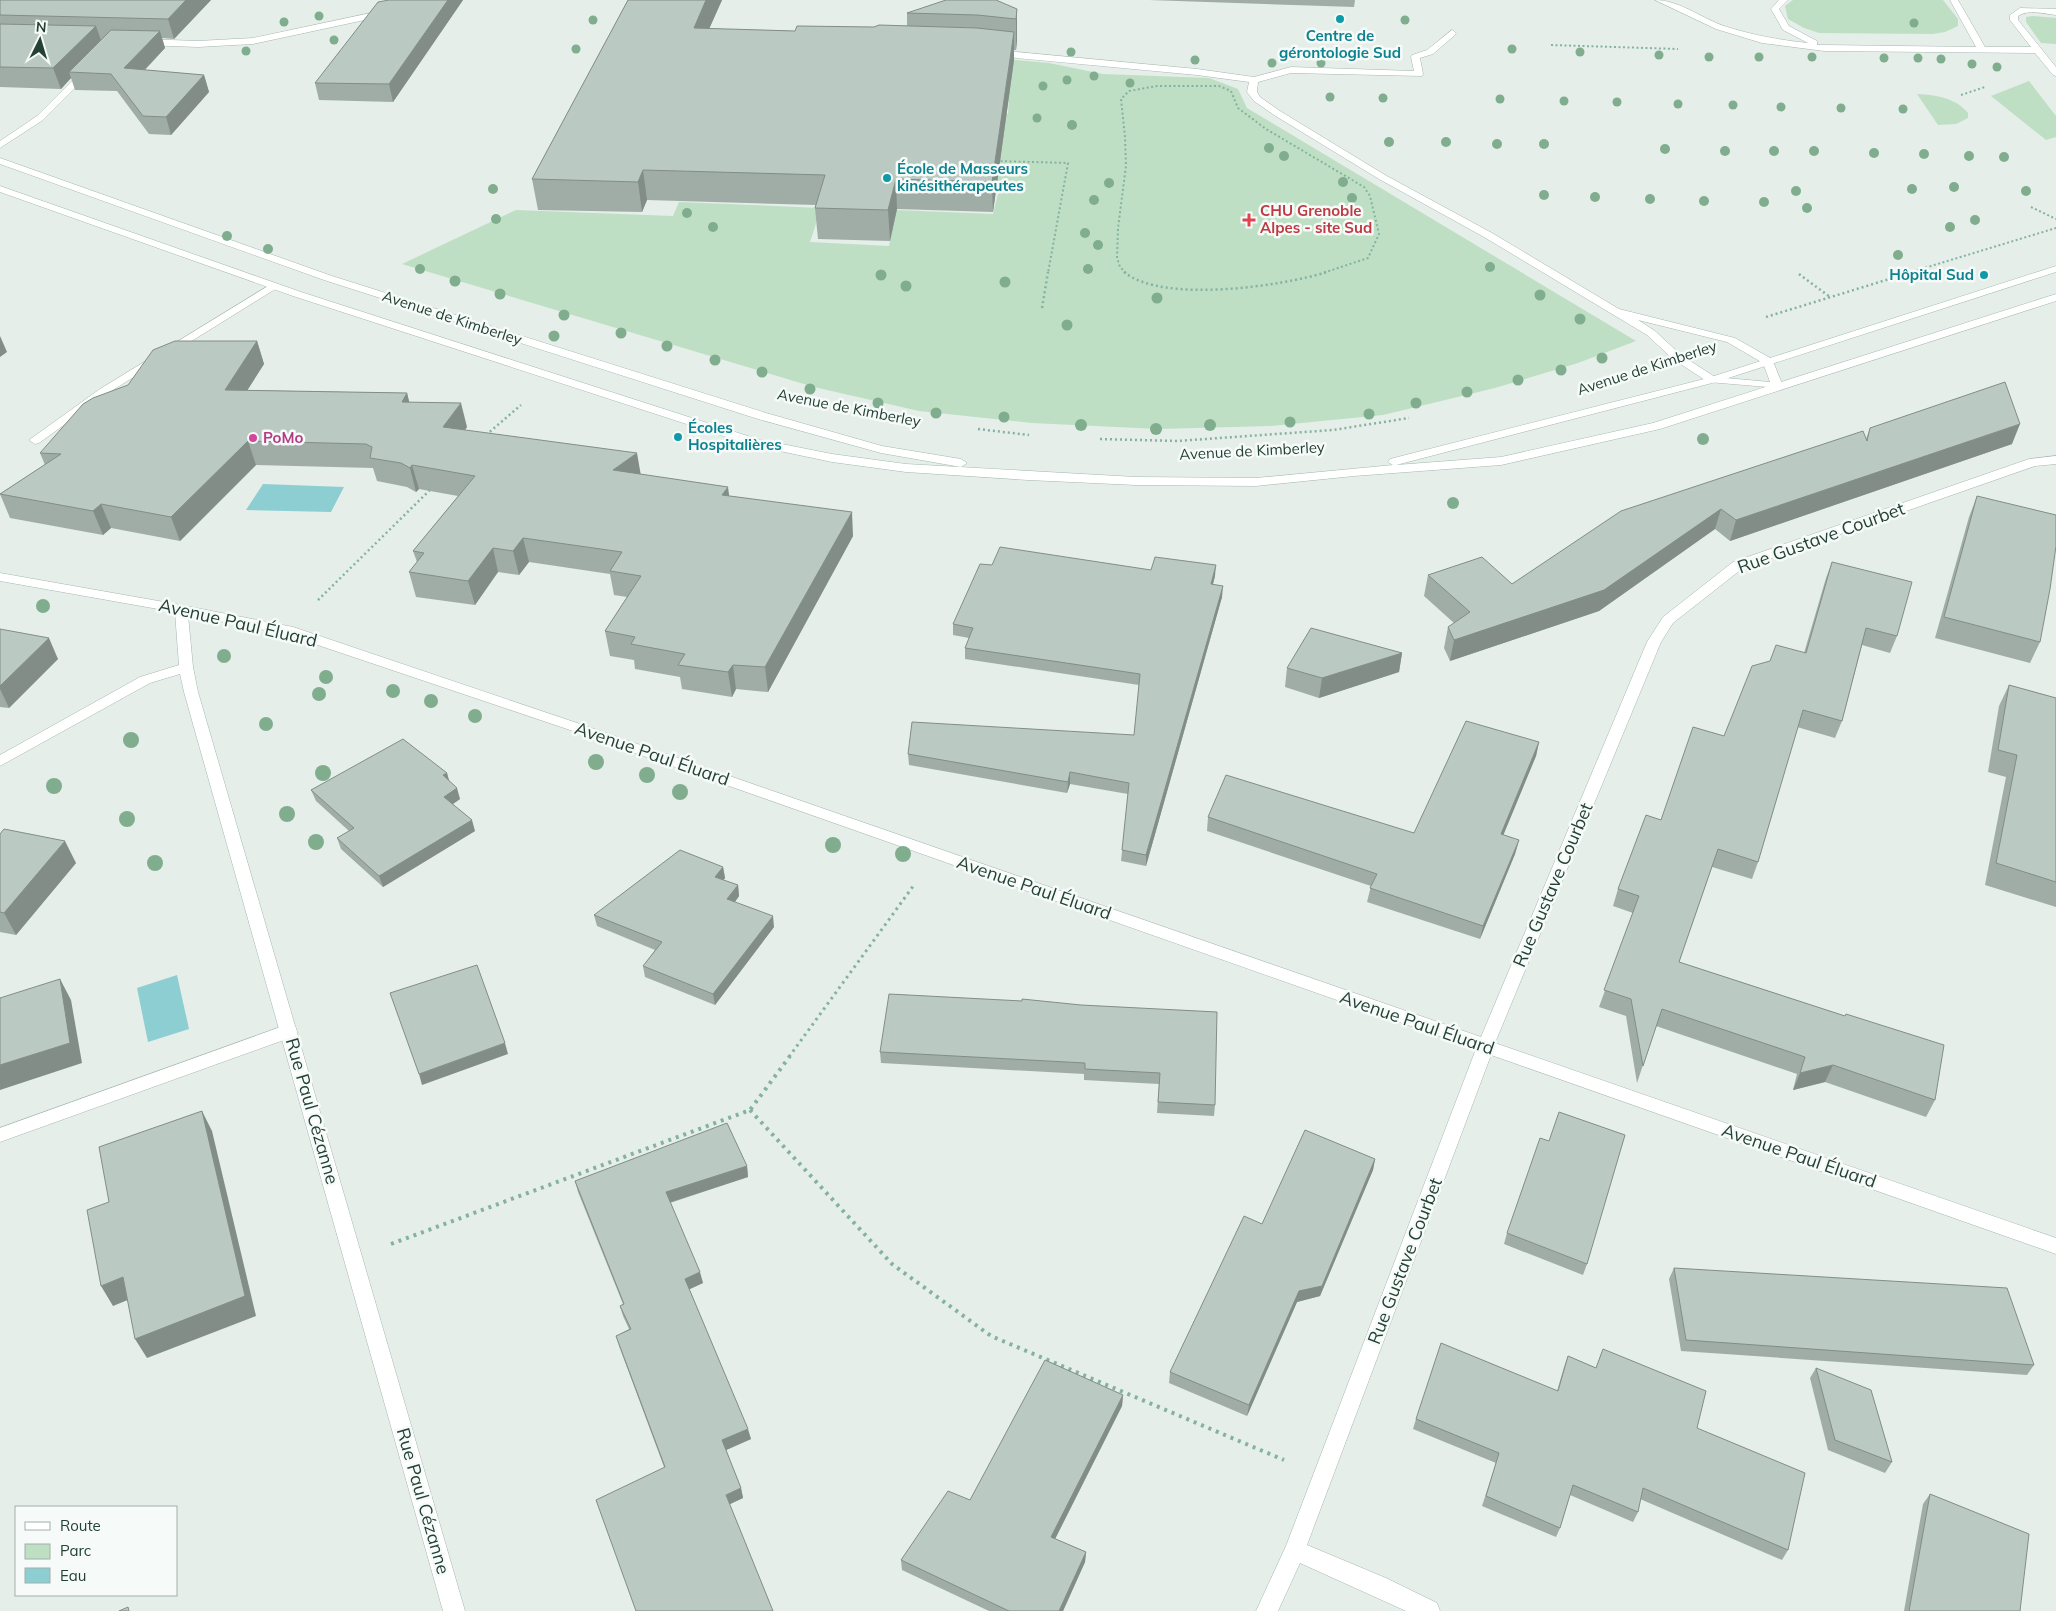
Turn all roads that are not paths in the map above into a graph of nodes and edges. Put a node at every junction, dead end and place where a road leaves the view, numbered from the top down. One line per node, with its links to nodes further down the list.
1 (1659, 0): 8 (street)
2 (1784, 0): 8 (street)
3 (1954, 0): 9 (street)
4 (394, 11): 7 (street)
5 (2056, 12): 10 (street)
6 (1452, 33): 14 (street)
7 (133, 42)
8 (1824, 48): 9 (street)
9 (1982, 50): 10 (street)
10 (2038, 50): 13 (street)
11 (987, 52): 14 (street)
12 (95, 62): 15 (street)
13 (2056, 72)
14 (1254, 80): 21 (street)
15 (0, 145)
16 (0, 161): 28 (street, Avenue de Kimberley)
17 (0, 189): 19 (street, Avenue de Kimberley)
18 (2056, 269): 22 (street, Avenue de Kimberley)
19 (273, 286): 25 (street); 28 (street, Avenue de Kimberley)
20 (2056, 297): 24 (street, Avenue de Kimberley)
21 (1613, 311): 22 (street); 23 (street)
22 (1768, 361): 23 (street, Avenue de Kimberley); 24 (street)
23 (1712, 380): 24 (street); 27 (street, Avenue de Kimberley)
24 (1777, 386): 27 (street, Avenue de Kimberley)
25 (36, 440)
26 (2056, 460): 34 (street, Rue Gustave Courbet)
27 (1354, 472): 28 (street, Avenue de Kimberley)
28 (1028, 476)
29 (0, 577): 30 (street, Avenue Paul Éluard)
30 (181, 609): 31 (street, Rue Paul Cézanne); 34 (street, Avenue Paul Éluard)
31 (186, 667): 32 (street); 33 (street, Rue Paul Cézanne)
32 (0, 761)
33 (289, 1031): 35 (street); 38 (street, Rue Paul Cézanne)
34 (1486, 1047): 36 (street, Avenue Paul Éluard); 37 (street, Rue Gustave Courbet)
35 (0, 1135)
36 (2056, 1246)
37 (1296, 1550): 39 (street, Rue Gustave Courbet); 40 (street)
38 (454, 1611)
39 (1267, 1611)
40 (1429, 1611)

